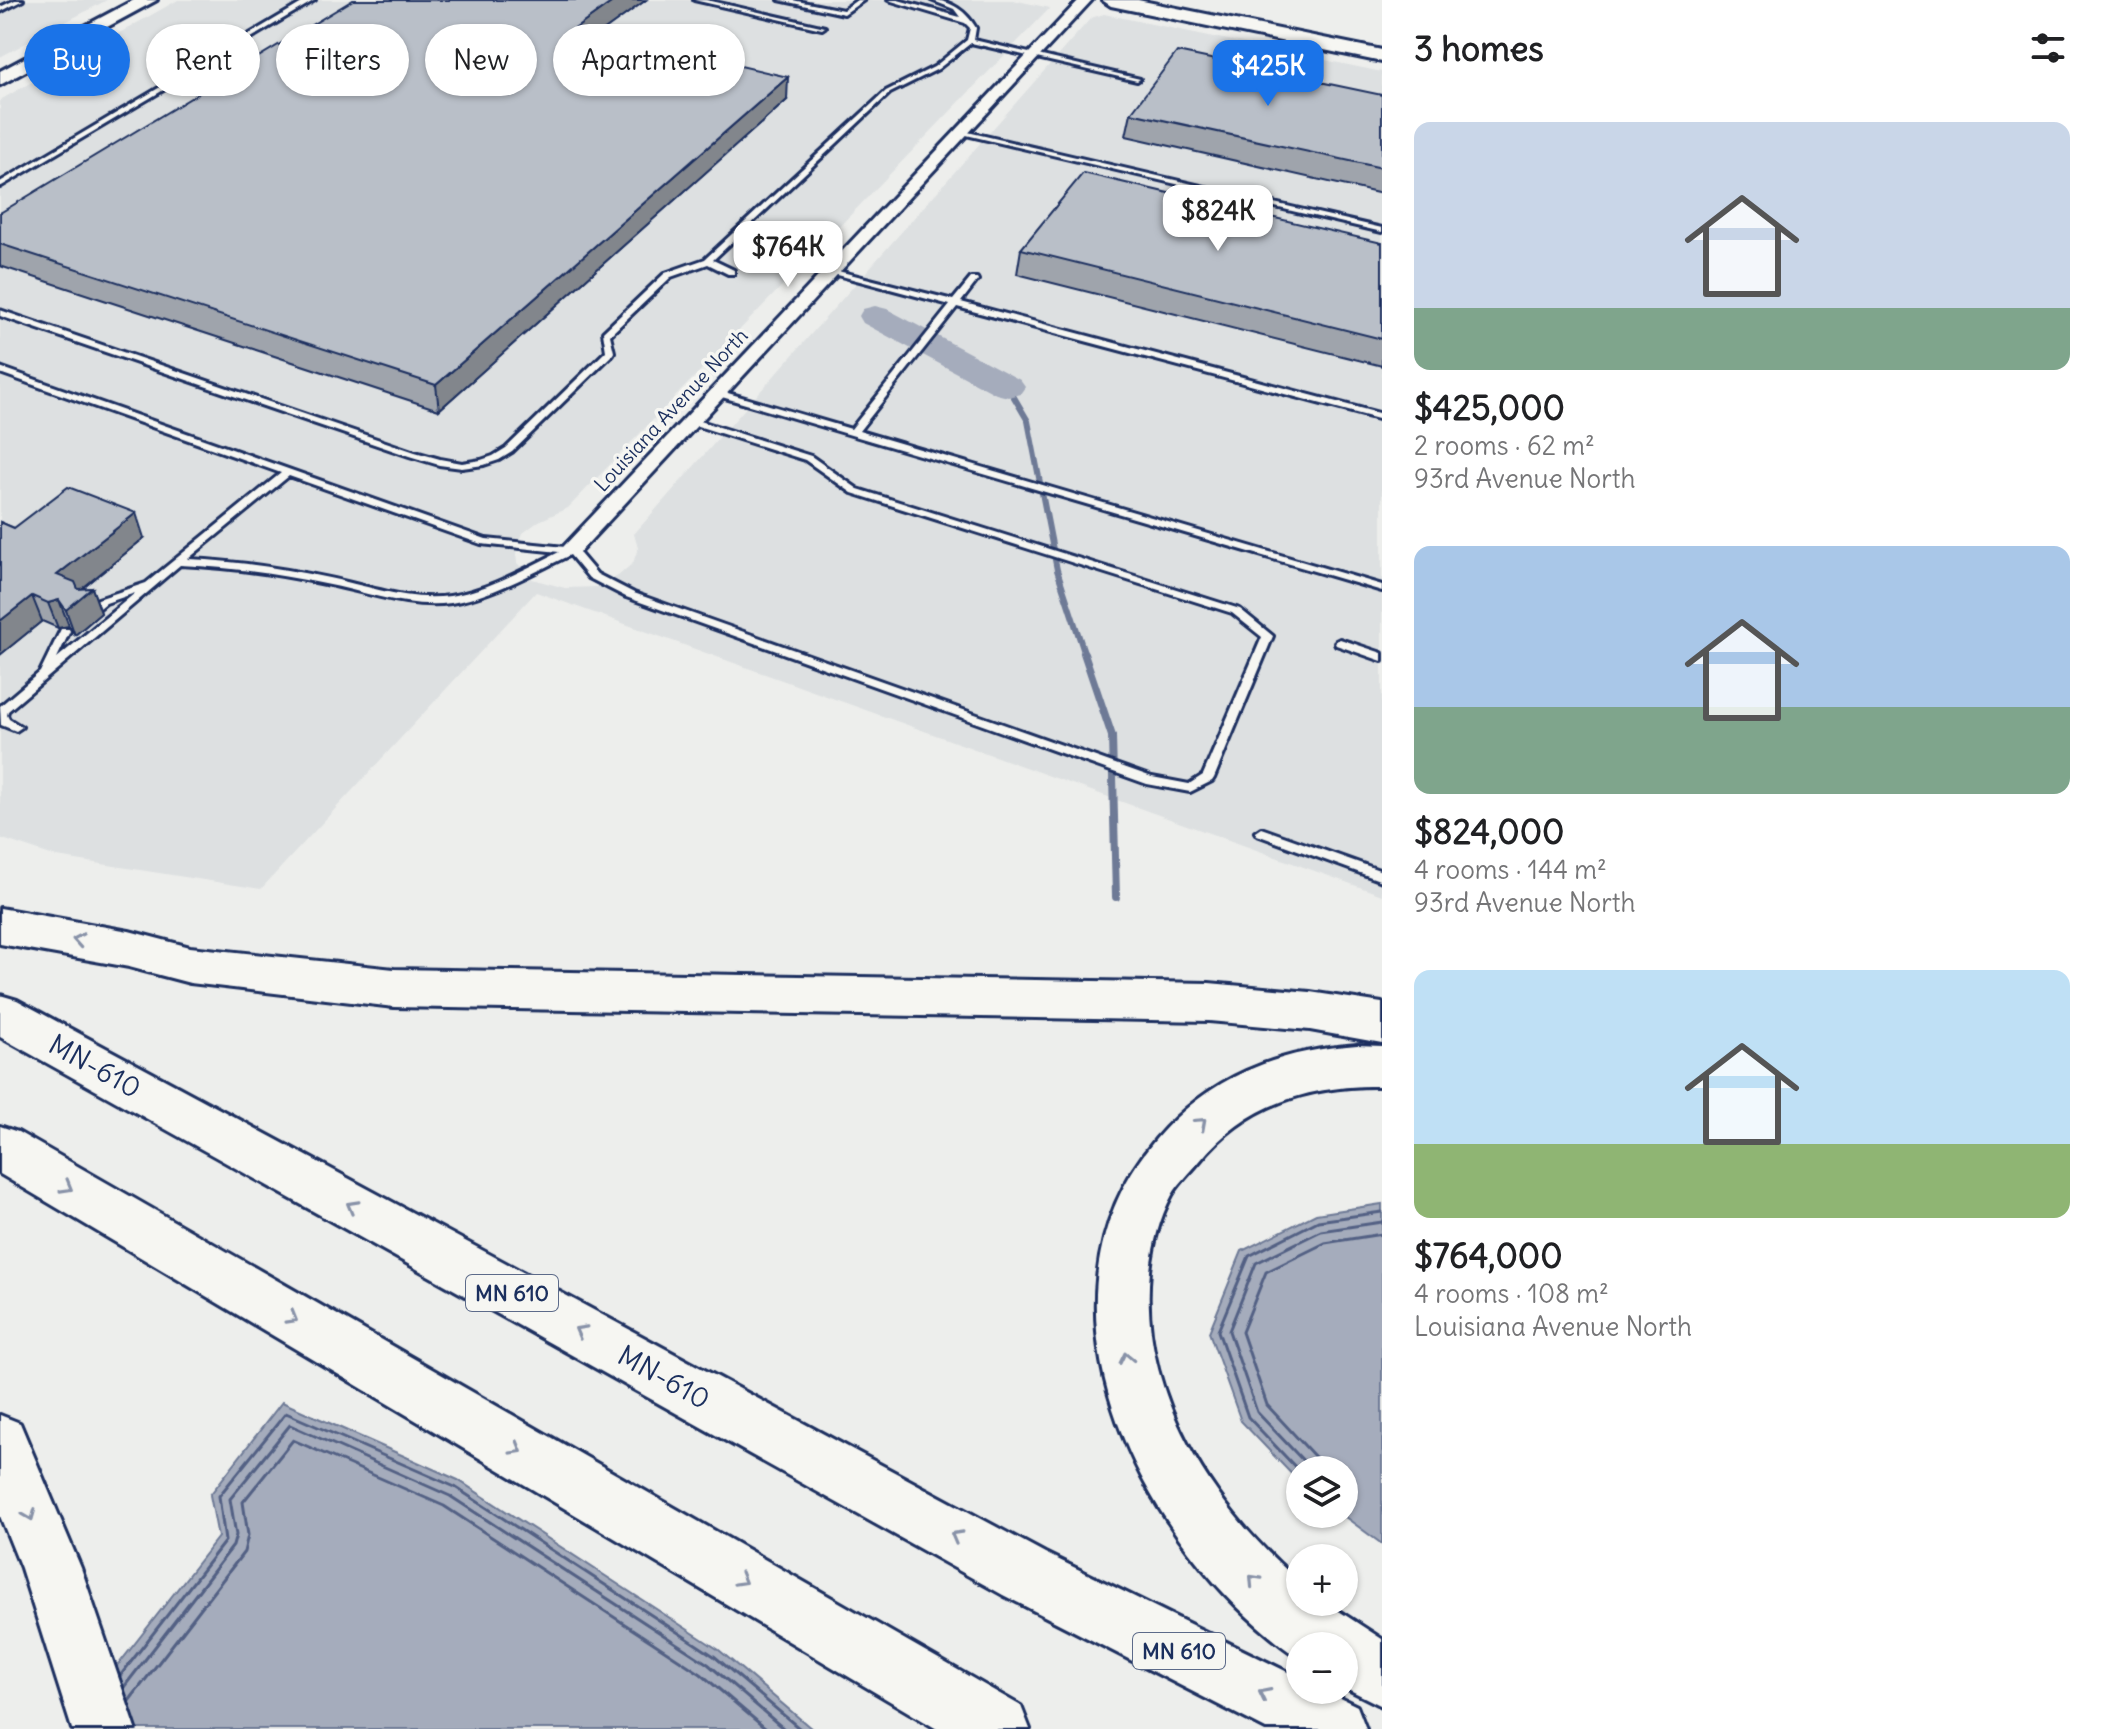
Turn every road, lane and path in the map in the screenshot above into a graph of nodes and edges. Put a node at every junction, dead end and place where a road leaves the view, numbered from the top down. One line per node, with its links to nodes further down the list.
1 (20, 0): 12 (lane)
2 (148, 0): 19 (street)
3 (312, 0): 22 (lane)
4 (697, 0): 13 (lane)
5 (782, 0): 11 (lane)
6 (861, 0): 11 (lane)
7 (891, 0): 14 (lane)
8 (934, 0): 14 (lane)
9 (1086, 0): 17 (street, Louisiana Avenue North)
10 (1111, 0): 18 (street)
11 (804, 5): 13 (lane)
12 (0, 10)
13 (786, 19): 15 (lane)
14 (970, 22): 16 (lane)
15 (822, 27)
16 (970, 41): 17 (lane); 24 (lane)
17 (1034, 56): 20 (lane); 21 (street, Louisiana Avenue North)
18 (1382, 56)
19 (0, 79)
20 (1137, 79)
21 (962, 132): 23 (lane); 25 (street, Louisiana Avenue North)
22 (0, 185)
23 (1382, 230)
24 (708, 261): 26 (lane); 29 (lane)
25 (833, 271): 28 (lane); 31 (street, Louisiana Avenue North)
26 (731, 272)
27 (974, 280): 28 (lane)
28 (956, 303): 32 (lane); 34 (lane)
29 (0, 313)
30 (0, 370): 35 (lane)
31 (718, 393): 33 (street, Louisiana Avenue North); 34 (lane)
32 (1382, 417)
33 (691, 421): 36 (street, Louisiana Avenue North); 36 (lane)
34 (853, 433): 39 (lane)
35 (288, 472): 36 (lane); 37 (lane)
36 (571, 550): 37 (lane)
37 (178, 562): 38 (lane)
38 (155, 582): 40 (lane); 44 (lane)
39 (1382, 588)
40 (91, 610)
41 (65, 631): 44 (lane)
42 (1340, 643): 43 (lane)
43 (1382, 657)
44 (43, 675): 45 (lane)
45 (16, 727)
46 (1261, 832): 47 (lane)
47 (1382, 876)
48 (0, 926): 49 (highway, one-way to 48)
49 (129, 949): 50 (highway); 52 (highway)
50 (1382, 995)
51 (0, 1014): 61 (highway, MN-610 / MN 610, one-way to 51)
52 (1382, 1023)
53 (1382, 1066): 56 (highway, one-way to 53)
54 (0, 1148): 60 (highway, one-way to 60)
55 (0, 1443): 59 (highway, one-way to 59)
56 (1318, 1632)
57 (1358, 1660): 58 (highway)
58 (1382, 1675)
59 (104, 1729)
60 (998, 1729)
61 (1334, 1729)

